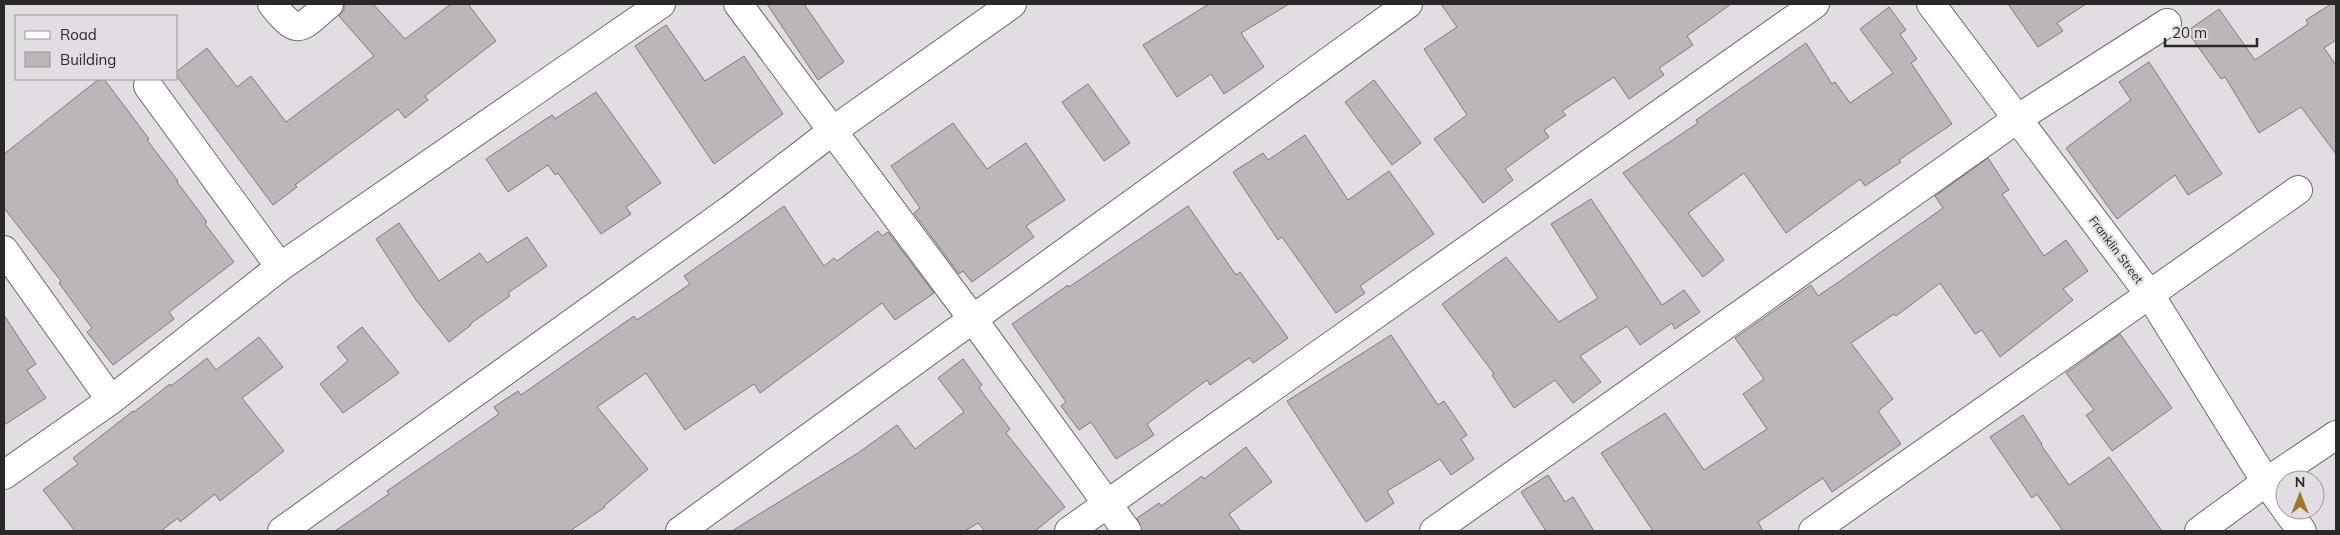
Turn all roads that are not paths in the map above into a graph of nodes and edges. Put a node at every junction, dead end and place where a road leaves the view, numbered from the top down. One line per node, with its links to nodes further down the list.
1 (272, 4): 2 (street)
2 (329, 4)
3 (738, 4): 12 (street)
4 (1012, 4): 12 (street)
5 (1408, 4): 17 (street)
6 (1815, 4): 23 (street)
7 (1931, 4): 11 (street, Franklin Street)
8 (644, 8): 15 (street)
9 (2167, 23): 11 (street)
10 (148, 86): 15 (street)
11 (2017, 119): 16 (street, Franklin Street); 29 (street)
12 (832, 132): 17 (street); 25 (street)
13 (2298, 190): 16 (street)
14 (4, 250): 18 (street)
15 (280, 266): 18 (street)
16 (2150, 295): 21 (street, Franklin Street); 30 (street)
17 (972, 318): 23 (street); 26 (street)
18 (111, 400): 20 (street)
19 (2336, 435): 21 (street)
20 (4, 475)
21 (2266, 482): 22 (street, Franklin Street); 31 (street)
22 (2275, 494)
23 (1107, 504): 27 (street); 28 (street)
24 (2294, 520): 32 (street, Franklin Street)
25 (282, 531)
26 (680, 531)
27 (1069, 531)
28 (1127, 531)
29 (1434, 531)
30 (1813, 531)
31 (2199, 531)
32 (2302, 531)

